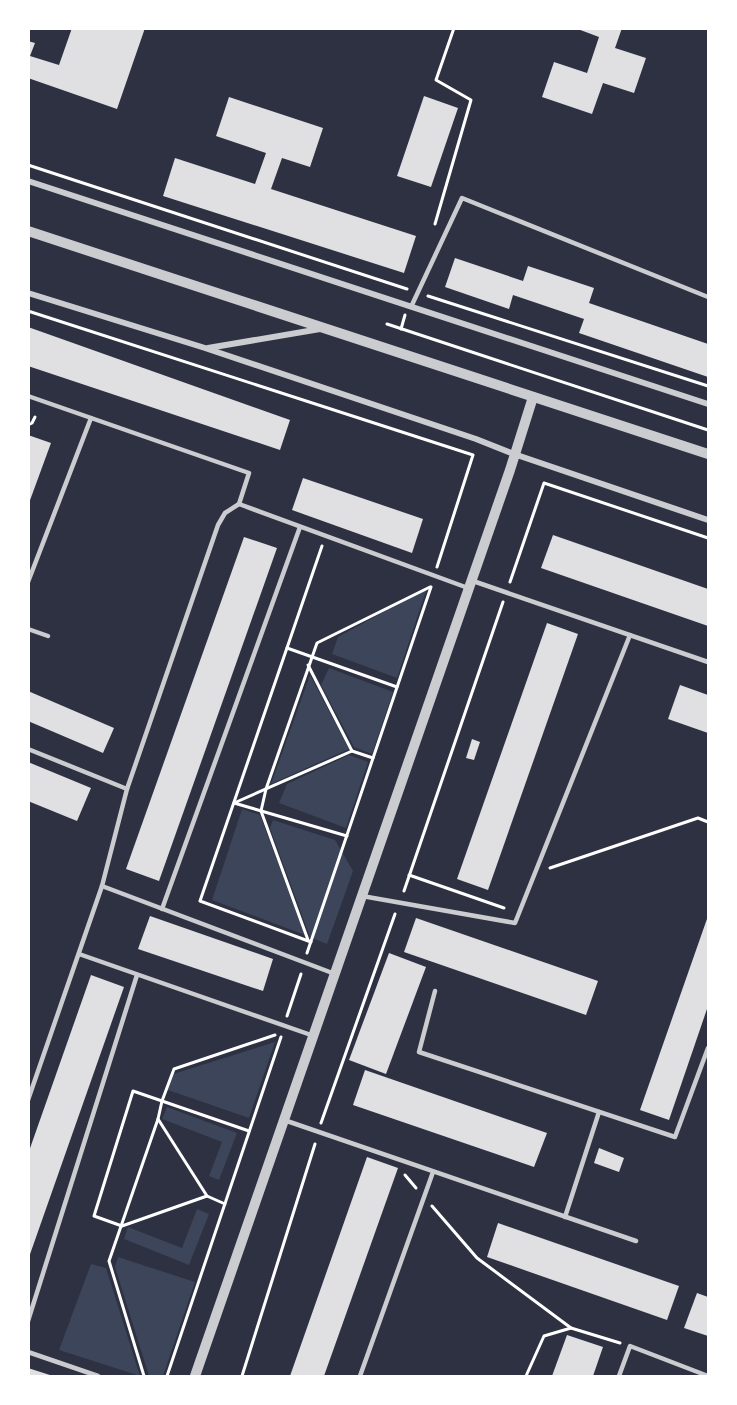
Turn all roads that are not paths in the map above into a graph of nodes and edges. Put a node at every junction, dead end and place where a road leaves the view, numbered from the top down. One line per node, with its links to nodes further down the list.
1 (28, 182): 5 (street)
2 (28, 231): 6 (street)
3 (28, 293): 7 (street)
4 (708, 297): 5 (lane)
5 (410, 307): 10 (street)
6 (326, 328): 7 (street); 9 (street)
7 (205, 348): 12 (street)
8 (28, 396): 11 (lane)
9 (533, 397): 12 (street); 13 (street)
10 (708, 404)
11 (91, 418): 14 (lane); 17 (lane)
12 (514, 454): 15 (street); 18 (street)
13 (708, 454)
14 (239, 504): 16 (lane); 24 (lane)
15 (708, 520)
16 (300, 526): 18 (lane); 27 (lane)
17 (28, 582)
18 (470, 584): 20 (lane); 26 (street)
19 (28, 628): 21 (lane)
20 (630, 635): 22 (lane); 26 (lane)
21 (48, 636)
22 (708, 662)
23 (28, 749): 24 (lane)
24 (127, 789): 25 (lane)
25 (102, 886): 27 (lane); 28 (lane)
26 (362, 896): 29 (street)
27 (162, 909): 29 (lane)
28 (79, 954): 30 (lane); 34 (lane)
29 (334, 974): 32 (street)
30 (137, 975): 32 (lane); 40 (lane)
31 (435, 991): 35 (lane)
32 (313, 1036): 36 (street)
33 (708, 1048): 35 (lane)
34 (28, 1100)
35 (599, 1112): 38 (lane)
36 (284, 1120): 37 (lane); 44 (street)
37 (433, 1172): 38 (lane); 45 (lane)
38 (565, 1217): 39 (lane)
39 (636, 1241)
40 (28, 1321)
41 (28, 1352): 43 (lane)
42 (708, 1376): 46 (lane)
43 (98, 1377)
44 (195, 1377)
45 (360, 1377)
46 (619, 1377)

